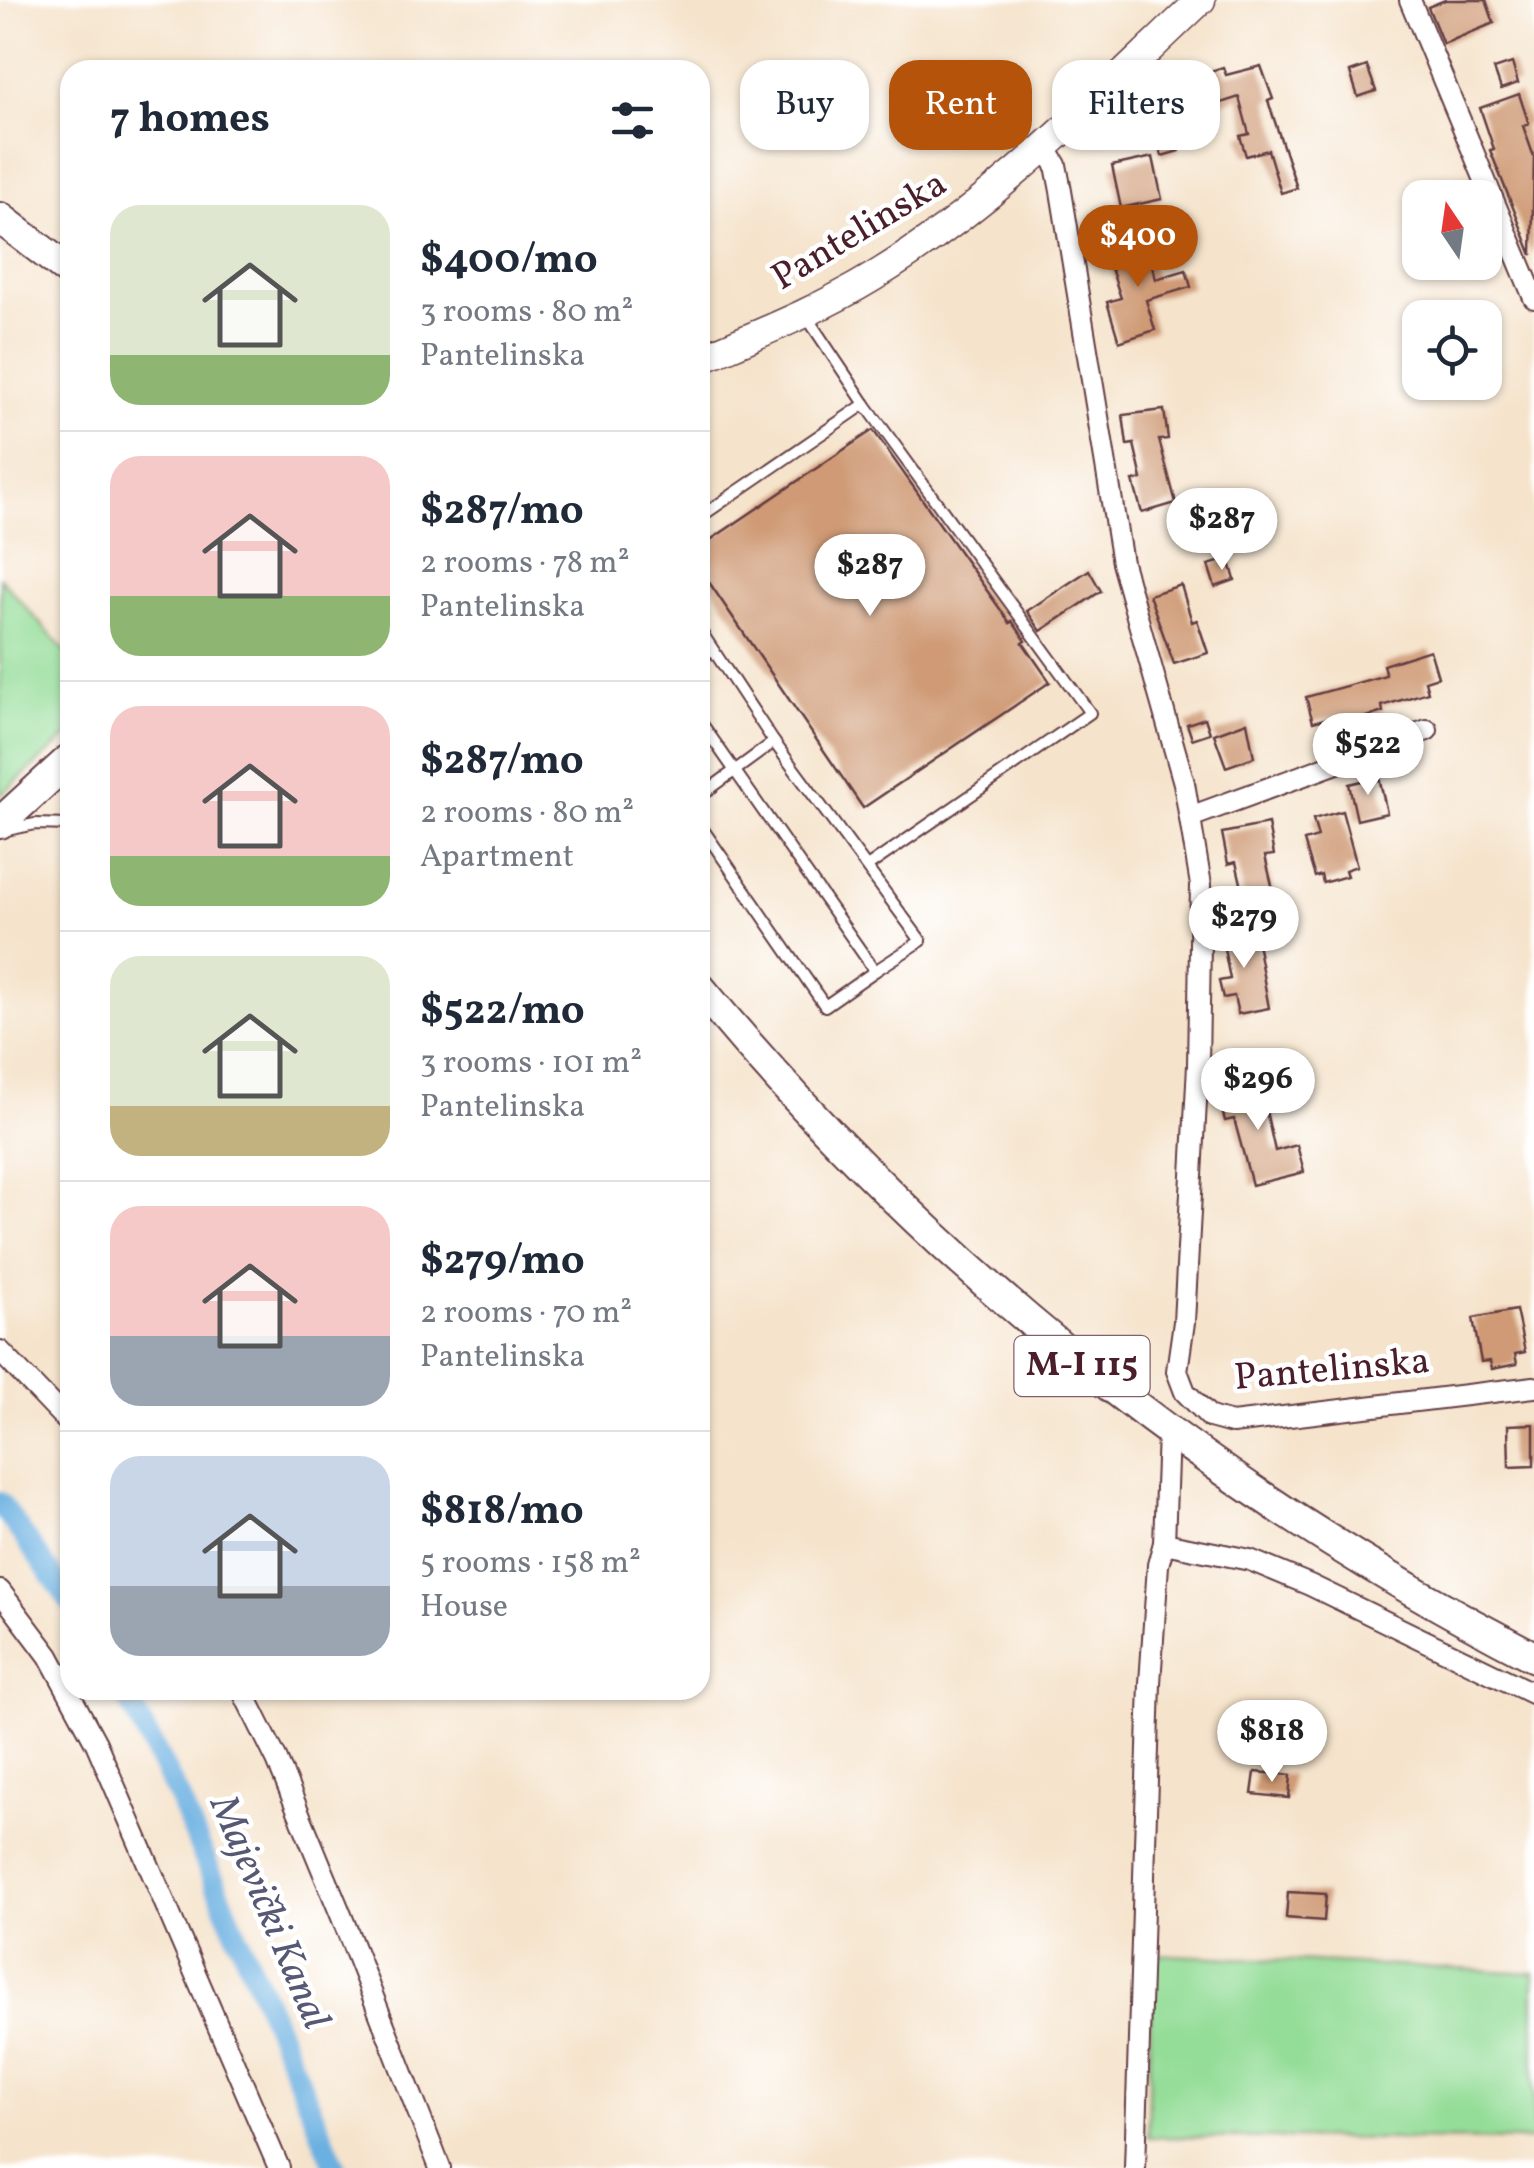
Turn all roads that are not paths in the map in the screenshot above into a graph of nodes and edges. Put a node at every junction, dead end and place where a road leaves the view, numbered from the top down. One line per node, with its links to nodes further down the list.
1 (1201, 0): 3 (main road, Pantelinska)
2 (1410, 0): 6 (street)
3 (1045, 147): 7 (main road, Pantelinska); 18 (street, Pantelinska)
4 (0, 218): 5 (main road)
5 (60, 264)
6 (1534, 298)
7 (805, 313): 8 (main road, Pantelinska); 9 (lane)
8 (710, 356)
9 (864, 404): 10 (lane); 23 (lane)
10 (710, 510)
11 (710, 645): 14 (lane)
12 (1426, 730): 18 (street)
13 (710, 737): 16 (lane)
14 (774, 742): 16 (lane); 23 (lane)
15 (60, 768): 19 (main road)
16 (734, 772): 17 (lane); 24 (lane)
17 (710, 789)
18 (1190, 816): 27 (street, Pantelinska)
19 (0, 823)
20 (60, 824): 21 (lane)
21 (0, 832)
22 (710, 839): 24 (lane)
23 (867, 867): 24 (lane)
24 (875, 972)
25 (710, 999): 29 (main road, M-I 115)
26 (0, 1351): 28 (street)
27 (1534, 1387)
28 (60, 1414)
29 (1168, 1432): 30 (street); 32 (main road, M-I 115)
30 (1164, 1543): 34 (street); 39 (street)
31 (0, 1591): 33 (street)
32 (1534, 1657)
33 (60, 1676)
34 (1534, 1694)
35 (73, 1700): 37 (street)
36 (247, 1700): 38 (street)
37 (278, 2168)
38 (440, 2168)
39 (1135, 2168)

